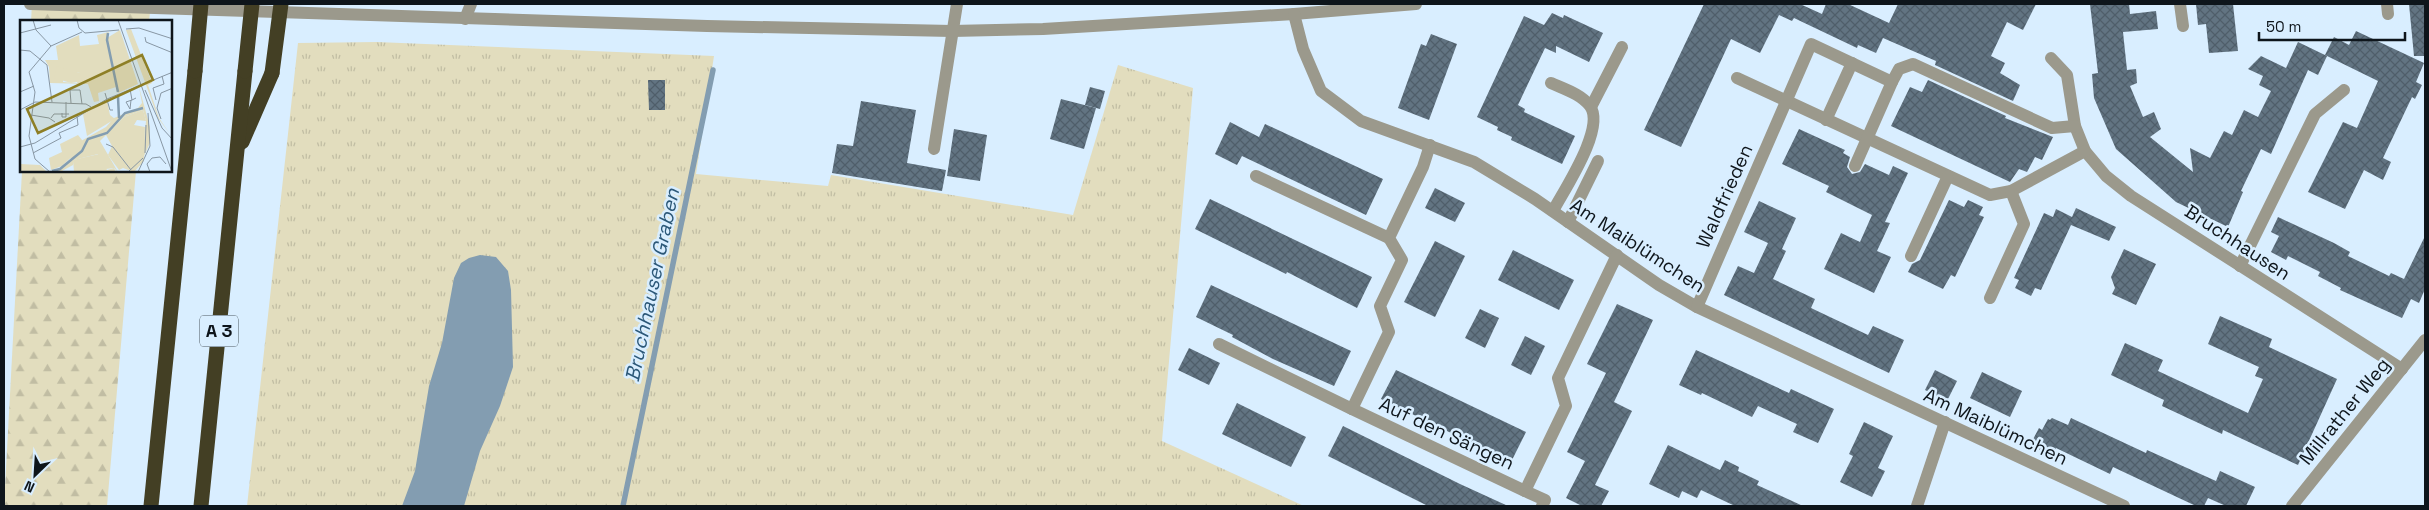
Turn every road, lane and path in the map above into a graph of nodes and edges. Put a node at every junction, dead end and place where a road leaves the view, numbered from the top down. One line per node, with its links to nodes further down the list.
1 (30, 4): 10 (street)
2 (201, 4): 48 (highway, bridge)
3 (252, 4): 28 (highway, A 3, bridge)
4 (280, 4): 28 (highway, bridge)
5 (471, 4): 10 (street)
6 (957, 4): 12 (street)
7 (1416, 4): 9 (street)
8 (2180, 4): 11 (street)
9 (1294, 14): 12 (street); 25 (street, Am Maiblümchen)
10 (465, 19): 12 (street)
11 (2183, 26)
12 (952, 31): 26 (street)
13 (1622, 47): 21 (street)
14 (2050, 58): 23 (street, Bruchhausen)
15 (1852, 63): 17 (street, Waldfrieden); 20 (street, Waldfrieden); 22 (street)
16 (1737, 78): 20 (street)
17 (1892, 82): 23 (street); 24 (street)
18 (1551, 83): 21 (street)
19 (2344, 90): 39 (street)
20 (1786, 101): 22 (street); 41 (street, Waldfrieden)
21 (1591, 108): 34 (street)
22 (1826, 120): 24 (street)
23 (2075, 126): 27 (street, Bruchhausen)
24 (1866, 139): 30 (street); 32 (street)
25 (1430, 145): 34 (street, Am Maiblümchen); 36 (street)
26 (934, 149)
27 (2085, 151): 33 (street); 39 (street, Bruchhausen)
28 (236, 155): 49 (highway, A 3)
29 (1598, 161): 35 (street)
30 (1855, 166)
31 (1256, 176): 36 (street)
32 (1948, 176): 33 (street); 38 (street)
33 (2012, 191): 40 (street)
34 (1553, 211): 35 (street, Am Maiblümchen)
35 (1568, 222): 37 (street, Am Maiblümchen)
36 (1389, 238): 45 (street, Auf den Sängen)
37 (1617, 255): 41 (street, Am Maiblümchen); 47 (street, Auf den Sängen)
38 (1911, 256)
39 (2240, 266): 44 (street, Bruchhausen)
40 (1990, 298)
41 (1697, 307): 46 (street, Am Maiblümchen)
42 (2425, 340): 44 (street, Millrather Weg)
43 (1220, 344): 45 (street, Auf den Sängen)
44 (2402, 369): 53 (street, Millrather Weg)
45 (1352, 409): 47 (street, Auf den Sängen)
46 (1945, 422): 51 (street); 52 (street, Am Maiblümchen)
47 (1525, 491): 50 (street, Auf den Sängen)
48 (152, 506)
49 (201, 506)
50 (1542, 506)
51 (1917, 506)
52 (2124, 506)
53 (2292, 506)

